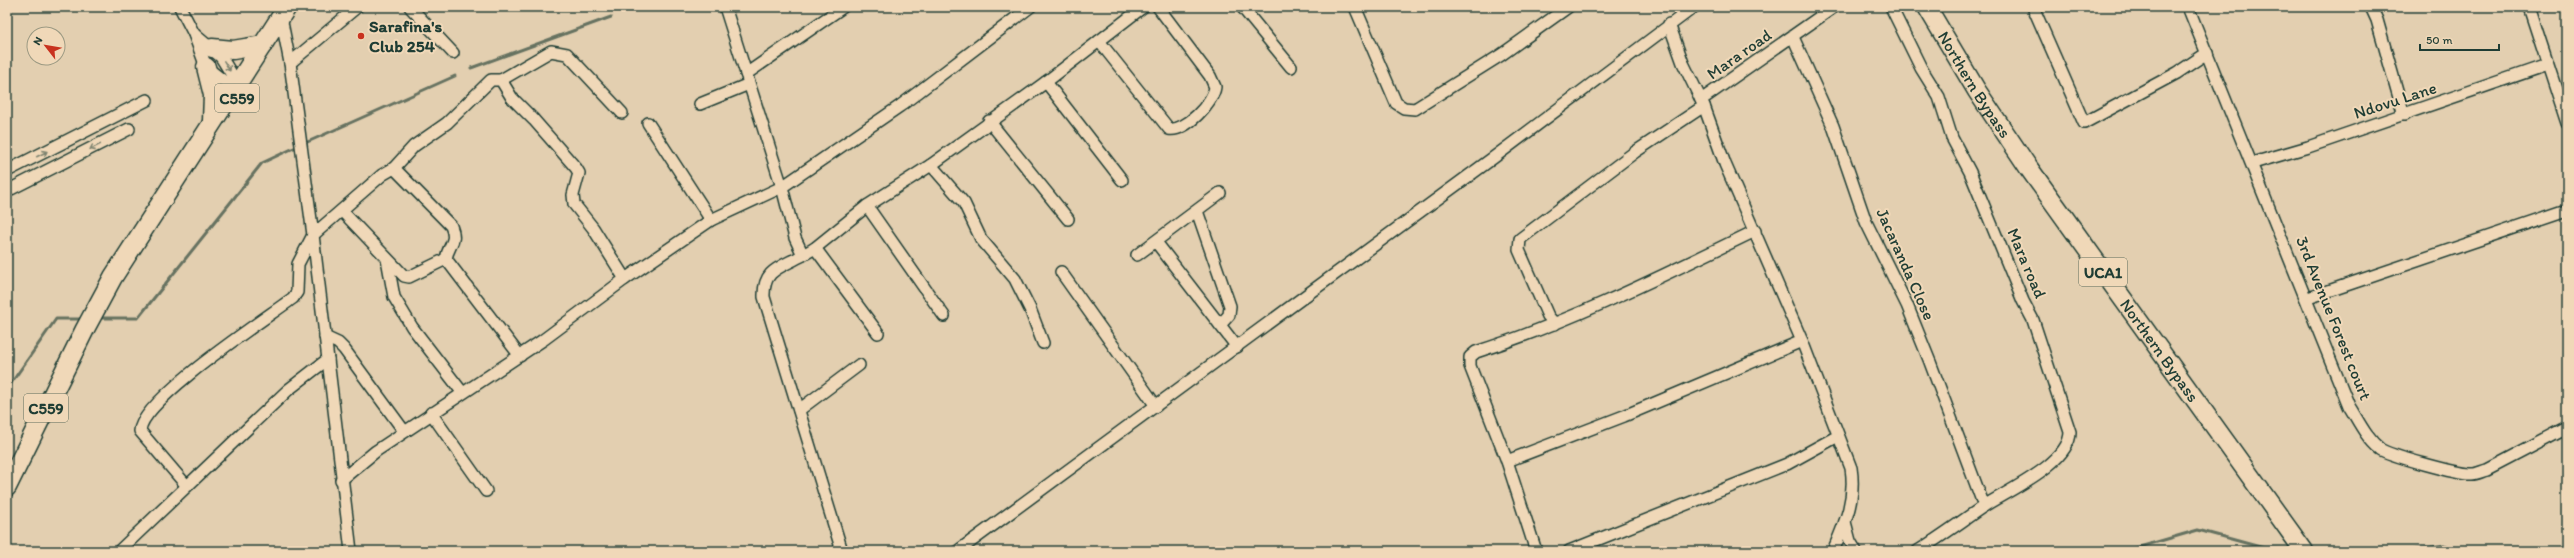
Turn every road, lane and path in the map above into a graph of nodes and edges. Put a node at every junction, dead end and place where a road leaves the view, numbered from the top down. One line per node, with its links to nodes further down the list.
1 (180, 7): 23 (street)
2 (299, 7): 21 (main road, C559)
3 (357, 7): 30 (street)
4 (410, 7): 28 (street)
5 (725, 7): 34 (street)
6 (843, 7): 34 (street)
7 (1030, 7): 54 (street)
8 (1143, 7): 25 (street)
9 (1158, 7): 25 (street)
10 (1242, 7): 33 (street)
11 (1355, 7): 12 (street)
12 (1568, 7)
13 (1694, 7): 22 (street)
14 (1834, 7): 24 (street, Mara road)
15 (1891, 7): 97 (street, Mara road)
16 (1927, 7): 108 (main road, Northern Bypass / UCA1)
17 (2033, 7): 29 (street)
18 (2188, 7): 29 (street, 3rd Avenue Forest court)
19 (2371, 7): 42 (street)
20 (2529, 7): 31 (street)
21 (284, 18): 26 (main road, C559); 30 (street); 53 (main road, C559)
22 (1669, 24): 39 (street); 81 (street)
23 (194, 34): 27 (street); 32 (street)
24 (1793, 37): 39 (street, Mara road); 97 (street, Jacaranda Close)
25 (1099, 41): 36 (street)
26 (263, 45): 27 (main road); 37 (main road, C559)
27 (212, 48): 37 (street, one-way to 37)
28 (453, 53)
29 (2207, 53): 48 (street, 3rd Avenue Forest court)
30 (290, 63): 64 (street)
31 (2547, 65): 42 (street, Ndovu Lane); 46 (street)
32 (206, 67): 37 (street); 43 (main road)
33 (1291, 67)
34 (747, 79): 40 (street); 54 (street)
35 (501, 80): 41 (street); 50 (street); 72 (street)
36 (1046, 82): 44 (street); 52 (street)
37 (236, 86): 43 (main road, C559)
38 (147, 100): 51 (street, one-way to 38)
39 (1703, 103): 63 (street); 75 (street, Mara road)
40 (700, 104)
41 (622, 113)
42 (2404, 115): 48 (street, Ndovu Lane)
43 (212, 121): 53 (main road, C559)
44 (989, 122): 49 (street); 61 (street)
45 (648, 123): 62 (street)
46 (2567, 123)
47 (129, 129): 55 (street, one-way to 55)
48 (2253, 163): 73 (street, 3rd Avenue Forest court)
49 (931, 165): 57 (street); 80 (street)
50 (394, 168): 58 (street); 70 (street)
51 (7, 171)
52 (1122, 180)
53 (172, 186): 95 (main road, C559)
54 (782, 187): 62 (street); 67 (street)
55 (7, 191)
56 (1220, 193): 59 (street)
57 (867, 206): 66 (street); 74 (street)
58 (342, 210): 64 (street); 69 (street)
59 (1197, 210): 65 (street); 76 (street)
60 (2567, 210): 73 (street)
61 (1068, 219)
62 (711, 220): 72 (street)
63 (1755, 231): 75 (street); 79 (street)
64 (313, 236): 78 (street); 94 (street)
65 (1156, 242): 68 (street); 76 (street)
66 (814, 248): 67 (street); 77 (street)
67 (803, 255): 87 (street)
68 (1136, 255)
69 (387, 259): 70 (street); 85 (street)
70 (446, 259): 82 (street)
71 (1061, 272): 86 (street)
72 (625, 279): 82 (street)
73 (2308, 298): 89 (street, 3rd Avenue Forest court)
74 (944, 316)
75 (1555, 324): 92 (street)
76 (1220, 325): 81 (street)
77 (878, 333)
78 (325, 337): 83 (street); 90 (street)
79 (1802, 340): 91 (street); 92 (street)
80 (1043, 343)
81 (1237, 347): 86 (street)
82 (520, 356): 85 (street)
83 (328, 359): 93 (street); 94 (street)
84 (859, 365): 87 (street)
85 (462, 392): 88 (street)
86 (1156, 406): 102 (street)
87 (799, 410): 101 (street)
88 (431, 413): 90 (street); 96 (street)
89 (2567, 428)
90 (404, 432): 93 (street)
91 (1838, 436): 98 (street); 104 (street)
92 (1507, 461): 103 (street)
93 (341, 480): 99 (street)
94 (186, 485): 100 (street)
95 (7, 487)
96 (486, 491)
97 (1984, 506): 107 (street, Mara road)
98 (1845, 522): 105 (street); 106 (street)
99 (348, 549)
100 (118, 551)
101 (842, 551)
102 (958, 551)
103 (1536, 551)
104 (1569, 551)
105 (1833, 551)
106 (1856, 551)
107 (1918, 551)
108 (2304, 551)

